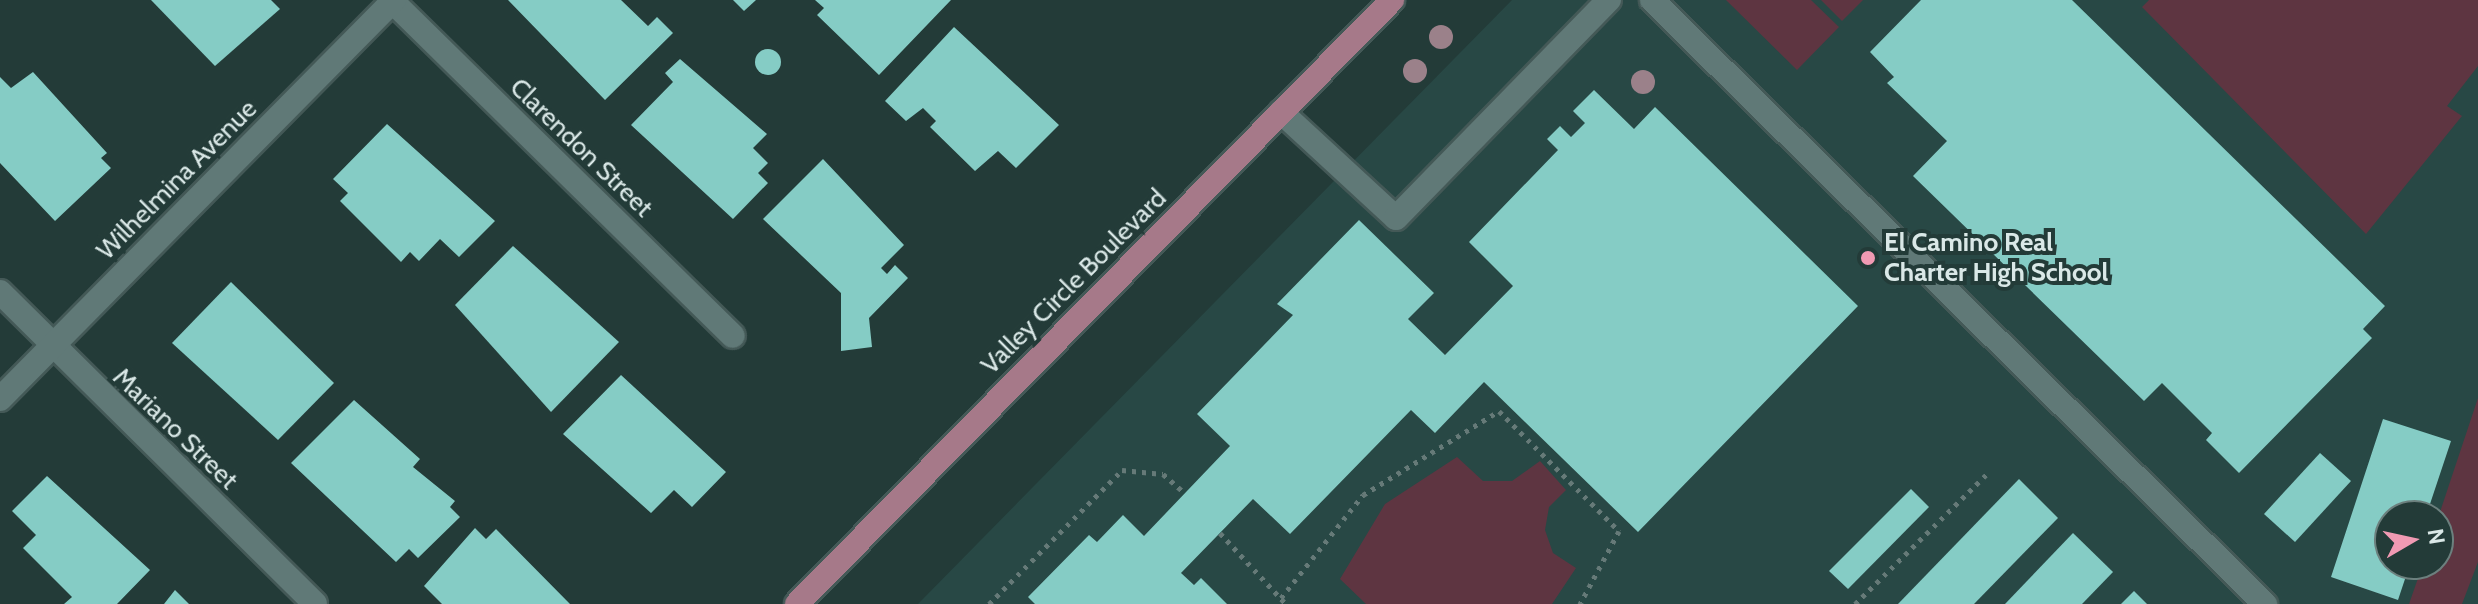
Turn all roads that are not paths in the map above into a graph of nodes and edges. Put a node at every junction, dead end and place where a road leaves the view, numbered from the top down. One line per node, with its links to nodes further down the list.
1 (1392, 0): 5 (main road, Valley Circle Boulevard)
2 (1609, 0): 5 (street)
3 (1652, 0): 12 (street)
4 (392, 1): 7 (street, Clarendon Street); 8 (street, Wilhelmina Avenue)
5 (1281, 112): 11 (main road, Valley Circle Boulevard)
6 (0, 292): 8 (street, Mariano Street)
7 (733, 336)
8 (52, 346): 9 (street, Wilhelmina Avenue); 10 (street, Mariano Street)
9 (0, 399)
10 (315, 604)
11 (797, 604)
12 (2265, 604)

